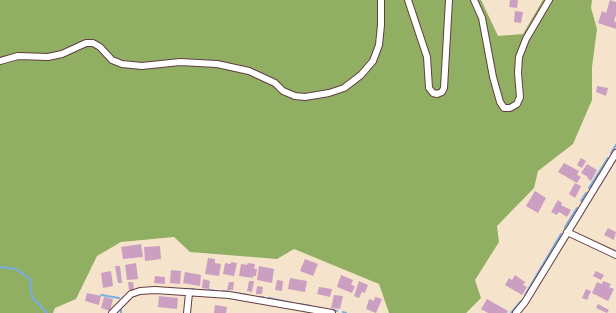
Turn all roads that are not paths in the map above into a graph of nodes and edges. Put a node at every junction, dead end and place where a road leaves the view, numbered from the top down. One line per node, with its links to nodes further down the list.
1 (381, 0): 6 (street)
2 (408, 0): 3 (street)
3 (449, 0)
4 (474, 0): 5 (street)
5 (549, 0)
6 (0, 61)
7 (616, 153): 8 (street)
8 (610, 163): 9 (street); 10 (street)
9 (616, 166)
10 (567, 232): 11 (street); 16 (street)
11 (616, 255)
12 (189, 293): 13 (street); 14 (street); 15 (street)
13 (112, 313)
14 (187, 313)
15 (332, 313)
16 (516, 313)

